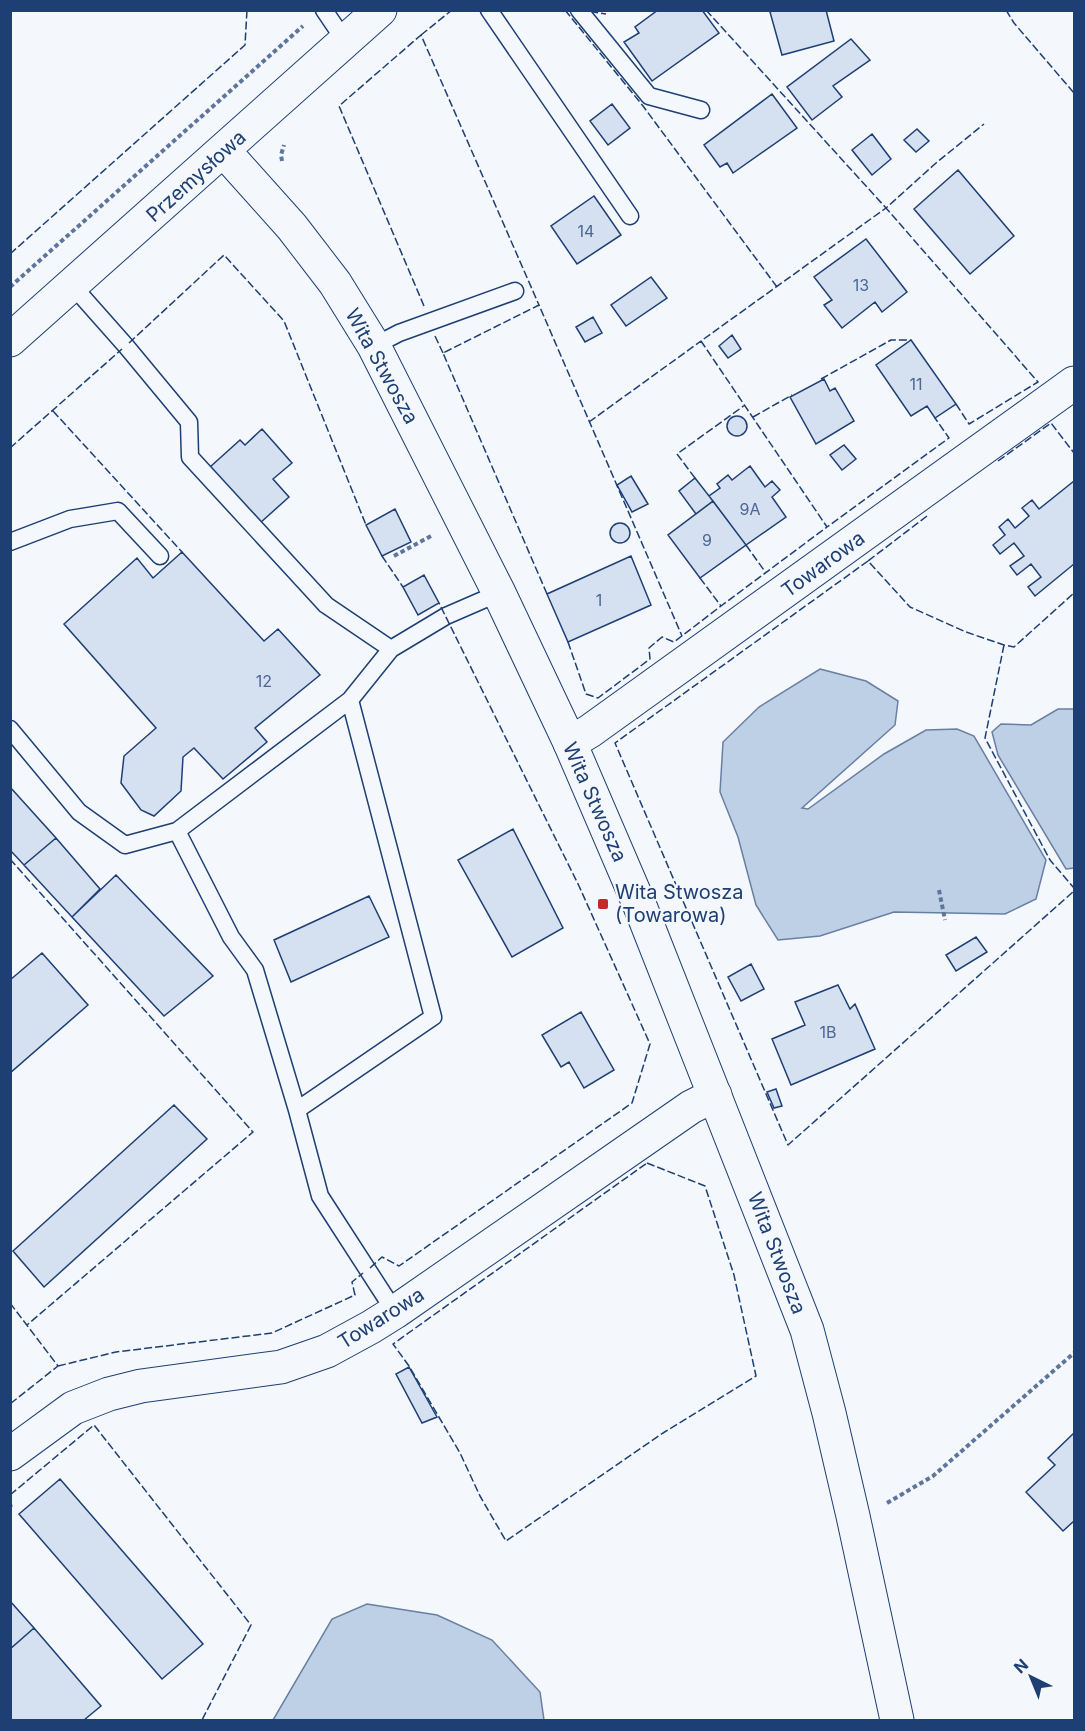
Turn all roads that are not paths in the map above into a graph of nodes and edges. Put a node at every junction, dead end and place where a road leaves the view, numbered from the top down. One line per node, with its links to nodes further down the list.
1 (380, 10): 5 (street, Przemysłowa)
2 (489, 10): 8 (lane)
3 (579, 10): 6 (lane)
4 (317, 14): 5 (lane)
5 (345, 42): 7 (street, Przemysłowa)
6 (701, 110)
7 (224, 151): 9 (street, Przemysłowa); 12 (street, Wita Stwosza)
8 (630, 216)
9 (72, 285): 11 (street, Przemysłowa); 17 (lane)
10 (515, 291): 12 (lane)
11 (10, 340)
12 (374, 346): 16 (street, Wita Stwosza)
13 (1074, 383): 20 (street, Towarowa)
14 (10, 542): 15 (lane)
15 (160, 556)
16 (499, 592): 17 (lane); 20 (street, Wita Stwosza)
17 (391, 649): 18 (lane)
18 (350, 700): 21 (lane); 23 (lane)
19 (10, 729): 21 (lane)
20 (570, 743): 22 (street, Wita Stwosza)
21 (177, 831): 23 (lane)
22 (715, 1095): 24 (street, Towarowa); 26 (street, Wita Stwosza)
23 (297, 1110): 24 (lane)
24 (395, 1312): 25 (street, Towarowa)
25 (10, 1454)
26 (897, 1720)

